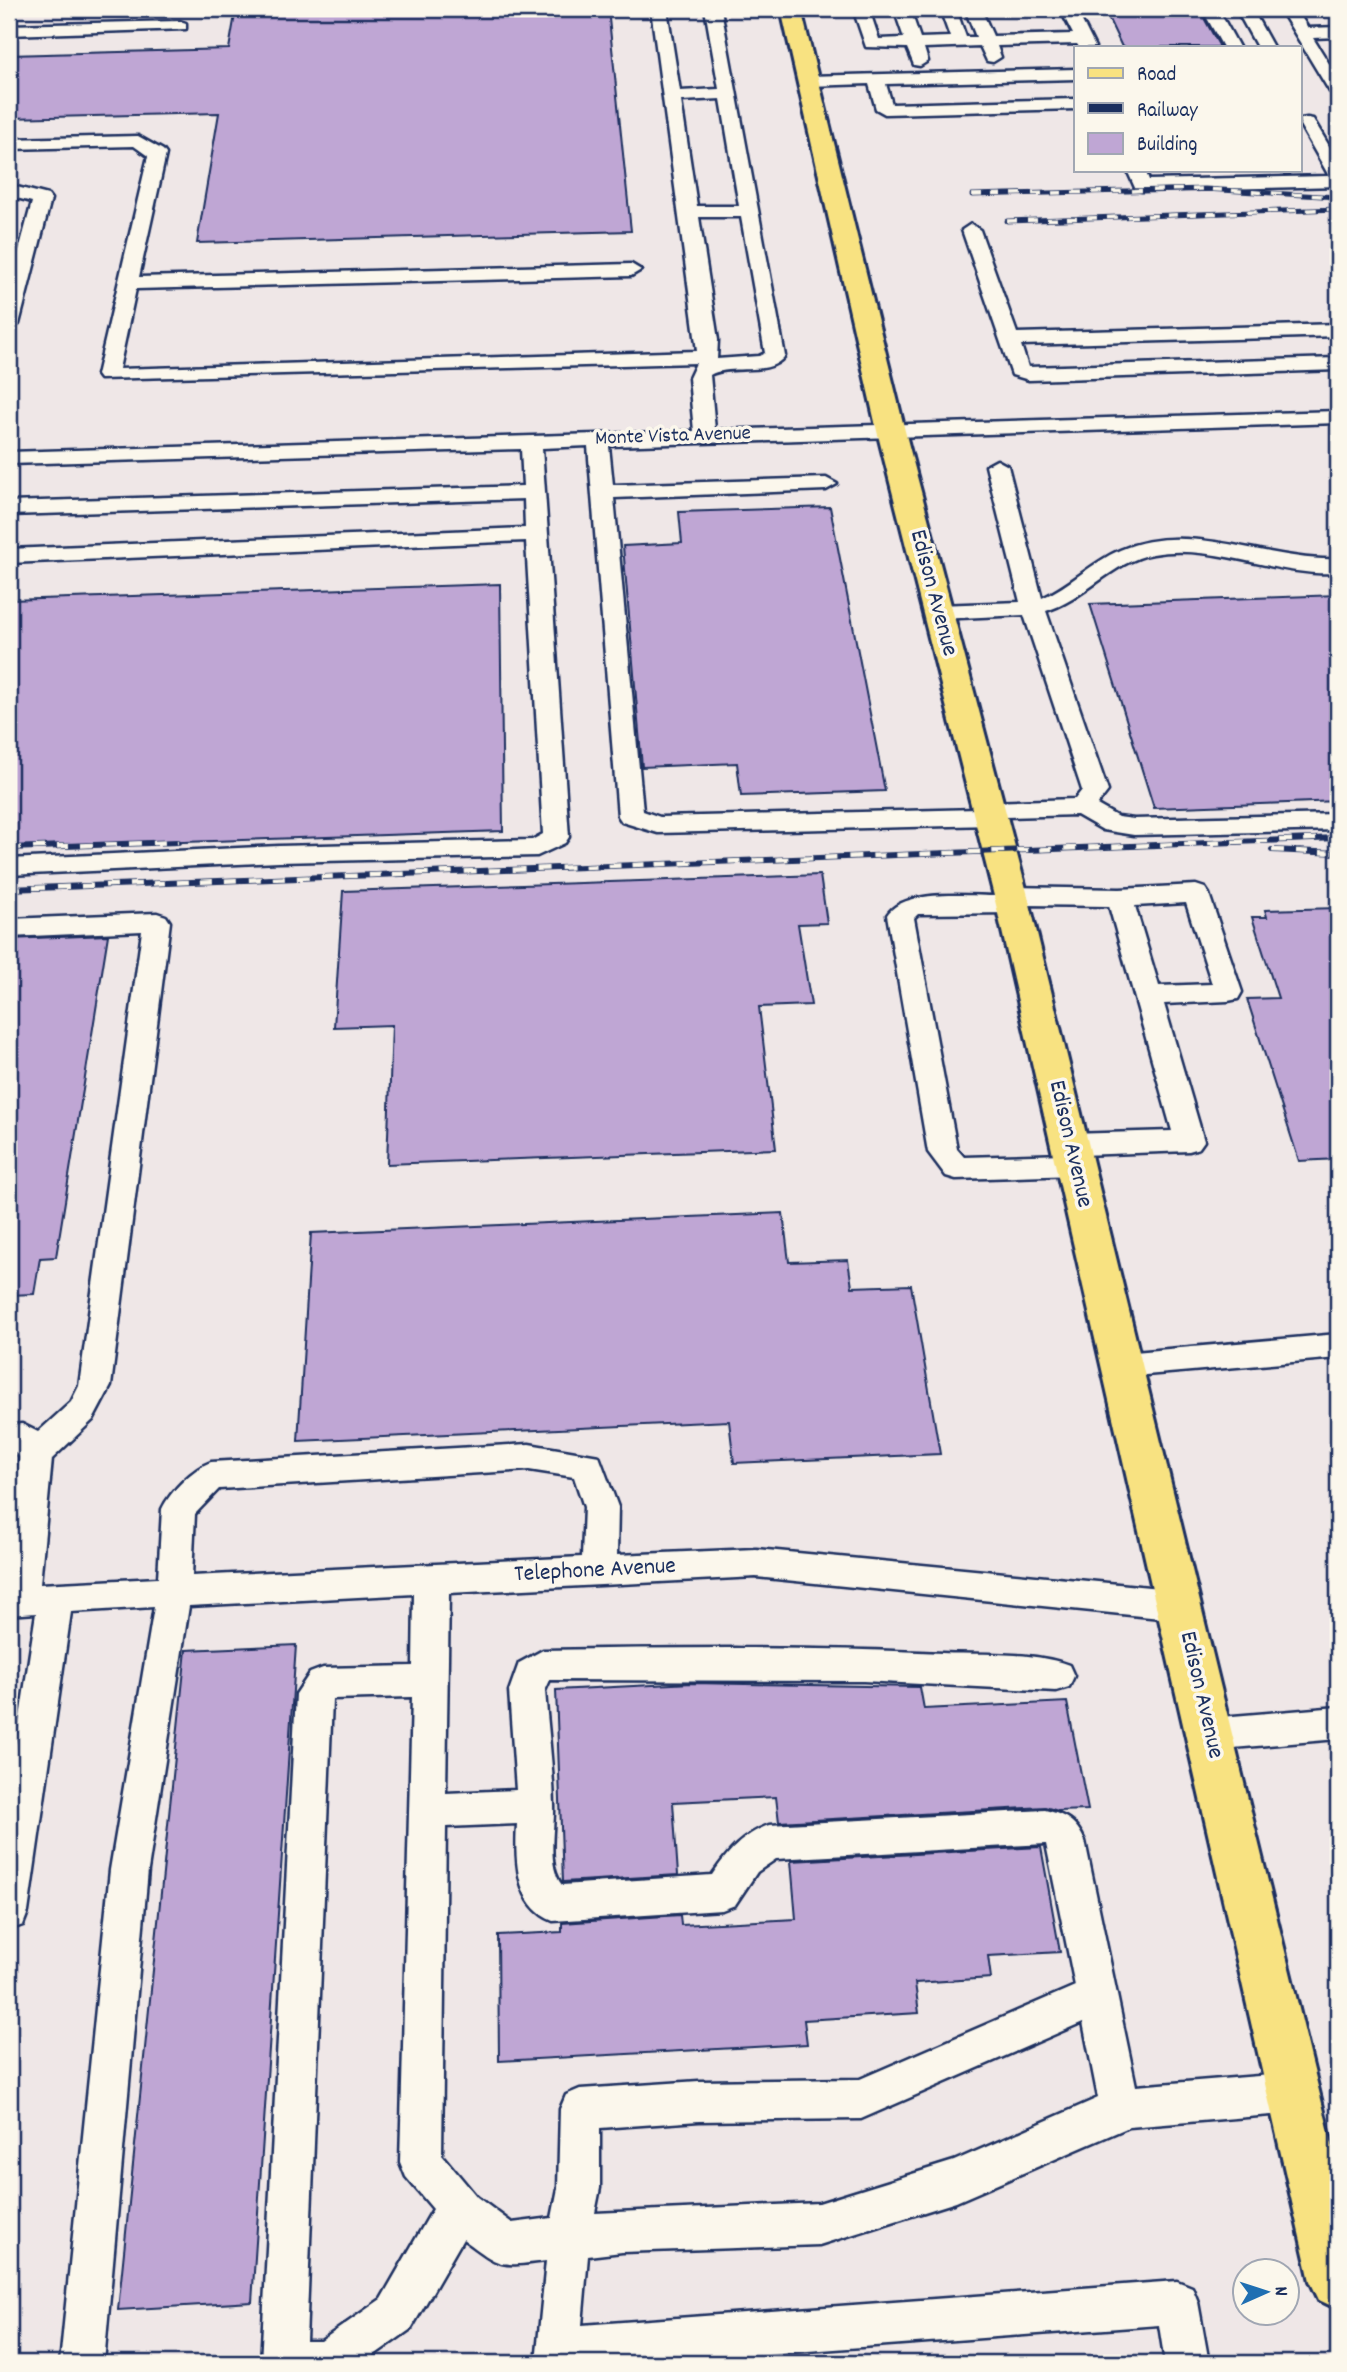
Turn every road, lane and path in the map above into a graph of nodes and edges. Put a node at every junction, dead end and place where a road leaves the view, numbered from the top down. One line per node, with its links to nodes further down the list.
1 (659, 9): 33 (street)
2 (713, 9): 32 (street)
3 (791, 9): 30 (main road, Edison Avenue)
4 (861, 9): 23 (street)
5 (879, 9): 23 (street)
6 (902, 9): 20 (street)
7 (948, 9): 18 (street)
8 (973, 9): 19 (street)
9 (1068, 9): 22 (street)
10 (1210, 9): 24 (street)
11 (1244, 9): 25 (street)
12 (1288, 9): 17 (street)
13 (926, 20): 21 (street)
14 (180, 26): 15 (street)
15 (9, 30)
16 (1338, 32): 17 (street)
17 (1303, 33): 31 (street)
18 (960, 42): 19 (street); 21 (street)
19 (986, 42): 22 (street); 27 (street)
20 (914, 43): 21 (street); 23 (street); 28 (street)
21 (934, 43)
22 (1085, 43)
23 (889, 44)
24 (1230, 46)
25 (1264, 46)
26 (1074, 75): 27 (street)
27 (1002, 76): 28 (street)
28 (926, 78): 29 (street)
29 (876, 80): 30 (street); 34 (street)
30 (808, 82): 52 (main road, Edison Avenue)
31 (1338, 92)
32 (728, 94): 33 (street); 41 (street)
33 (673, 96): 42 (street)
34 (1074, 104)
35 (1326, 112): 36 (street)
36 (1302, 117): 39 (street)
37 (9, 144): 45 (street)
38 (1137, 172): 39 (street)
39 (1338, 178)
40 (9, 190): 46 (street)
41 (749, 211): 42 (street); 49 (street)
42 (688, 212): 49 (street)
43 (971, 230): 48 (street)
44 (631, 270): 45 (street)
45 (128, 283): 49 (street)
46 (9, 324)
47 (1338, 330): 48 (street)
48 (1009, 339): 50 (street)
49 (707, 362): 53 (street)
50 (1338, 365)
51 (1338, 417): 52 (street, Monte Vista Avenue)
52 (891, 431): 53 (street, Monte Vista Avenue); 67 (main road, Edison Avenue)
53 (705, 436): 54 (street, Monte Vista Avenue)
54 (598, 440): 55 (street, Monte Vista Avenue); 61 (street)
55 (531, 442): 58 (street, Monte Vista Avenue); 60 (street)
56 (9, 458): 58 (street, Monte Vista Avenue)
57 (997, 466): 66 (street)
58 (67, 481): 60 (street); 62 (street)
59 (826, 484): 61 (street)
60 (534, 492): 63 (street)
61 (603, 492): 69 (street)
62 (9, 509)
63 (536, 534): 64 (street); 71 (street)
64 (9, 556)
65 (1338, 566): 66 (street)
66 (1033, 608): 67 (street); 68 (street)
67 (938, 612): 69 (main road, Edison Avenue)
68 (1082, 807): 69 (street); 70 (street)
69 (991, 814): 73 (main road, Edison Avenue)
70 (1338, 822)
71 (9, 867)
72 (1120, 898): 73 (street); 75 (street); 75 (street)
73 (1012, 900): 76 (main road, Edison Avenue); 76 (street)
74 (9, 928): 79 (street)
75 (1148, 996): 76 (street)
76 (1073, 1154): 78 (main road, Edison Avenue)
77 (1338, 1346): 78 (street)
78 (1123, 1365): 84 (main road, Edison Avenue)
79 (22, 1446): 83 (street)
80 (599, 1571): 81 (street, Telephone Avenue); 82 (street); 84 (street, Telephone Avenue)
81 (432, 1579): 82 (street, Telephone Avenue); 86 (street)
82 (174, 1592): 83 (street, Telephone Avenue); 100 (street)
83 (28, 1599): 91 (street)
84 (1180, 1605): 88 (main road, Edison Avenue)
85 (1056, 1676): 89 (street)
86 (429, 1681): 90 (street); 101 (street)
87 (1338, 1723): 88 (street)
88 (1209, 1734): 93 (main road, Edison Avenue)
89 (536, 1806): 90 (street); 92 (street)
90 (427, 1811): 95 (street)
91 (9, 1912)
92 (1097, 1996): 94 (street); 96 (street)
93 (1294, 2093): 94 (street); 97 (main road, Edison Avenue)
94 (1121, 2109): 96 (street)
95 (458, 2207): 96 (street); 98 (street)
96 (569, 2239): 99 (street)
97 (1338, 2281)
98 (349, 2355): 102 (street)
99 (558, 2356): 103 (street)
100 (82, 2363)
101 (283, 2363)
102 (304, 2363)
103 (1187, 2363)

